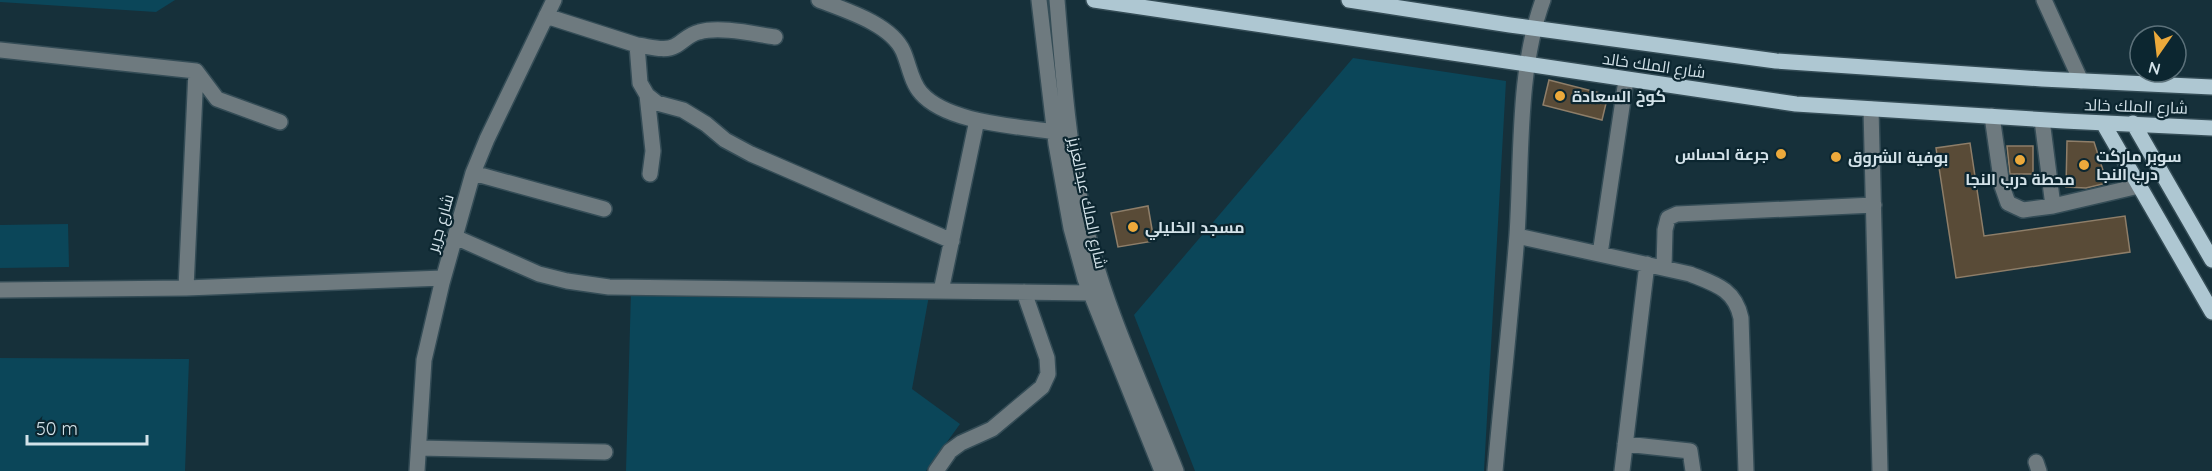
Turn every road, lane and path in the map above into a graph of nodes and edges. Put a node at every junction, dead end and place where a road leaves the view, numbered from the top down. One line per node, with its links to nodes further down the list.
1 (819, 0): 21 (street)
2 (1039, 0): 27 (street, شارع الملك عبدالعزيز)
3 (1057, 0): 54 (street, شارع الملك عبدالعزيز)
4 (1094, 0): 13 (main road, شارع الملك خالد)
5 (1349, 0): 9 (main road, شارع الملك خالد)
6 (1543, 0): 9 (street)
7 (2044, 0): 16 (street)
8 (549, 5): 11 (street); 28 (street, شارع جرير)
9 (1533, 28): 13 (street); 16 (main road, شارع الملك خالد)
10 (775, 37): 11 (street)
11 (637, 45): 18 (street)
12 (0, 50): 14 (street)
13 (1526, 65): 15 (main road, شارع الملك خالد); 34 (street)
14 (196, 70): 23 (street); 42 (street)
15 (1626, 80): 19 (main road, شارع الملك خالد); 37 (street)
16 (2081, 81): 17 (main road, شارع الملك خالد)
17 (2212, 87)
18 (647, 95): 29 (street); 36 (street)
19 (1871, 109): 20 (main road, شارع الملك خالد); 31 (street)
20 (1992, 116): 22 (main road, شارع الملك خالد); 32 (street)
21 (977, 120): 27 (street); 36 (street)
22 (2042, 120): 24 (main road, شارع الملك خالد); 32 (street)
23 (280, 122)
24 (2103, 123): 25 (main road, شارع الملك خالد); 30 (main road)
25 (2133, 123): 26 (main road, شارع الملك خالد); 38 (main road)
26 (2212, 128)
27 (1055, 132): 46 (street, شارع الملك عبدالعزيز)
28 (473, 173): 33 (street); 35 (street, شارع جرير)
29 (650, 174)
30 (2139, 186): 32 (street); 47 (main road)
31 (1874, 205): 40 (street); 59 (street)
32 (2053, 206)
33 (604, 209)
34 (1516, 236): 37 (street); 55 (street)
35 (455, 237): 41 (street, شارع جرير); 44 (street)
36 (952, 241): 44 (street)
37 (1600, 254): 39 (street)
38 (2212, 260)
39 (1647, 264): 40 (street); 48 (street)
40 (1664, 268): 58 (street)
41 (443, 278): 42 (street); 49 (street, شارع جرير)
42 (186, 288): 43 (street)
43 (0, 290)
44 (941, 291): 45 (street)
45 (1024, 292): 46 (street); 52 (street)
46 (1091, 293): 53 (street, شارع الملك عبدالعزيز)
47 (2212, 312)
48 (1625, 444): 56 (street); 57 (street)
49 (419, 448): 50 (street); 51 (street, شارع جرير)
50 (605, 452)
51 (417, 471)
52 (936, 471)
53 (1162, 471)
54 (1176, 471)
55 (1495, 471)
56 (1622, 471)
57 (1692, 471)
58 (1746, 471)
59 (1880, 471)

